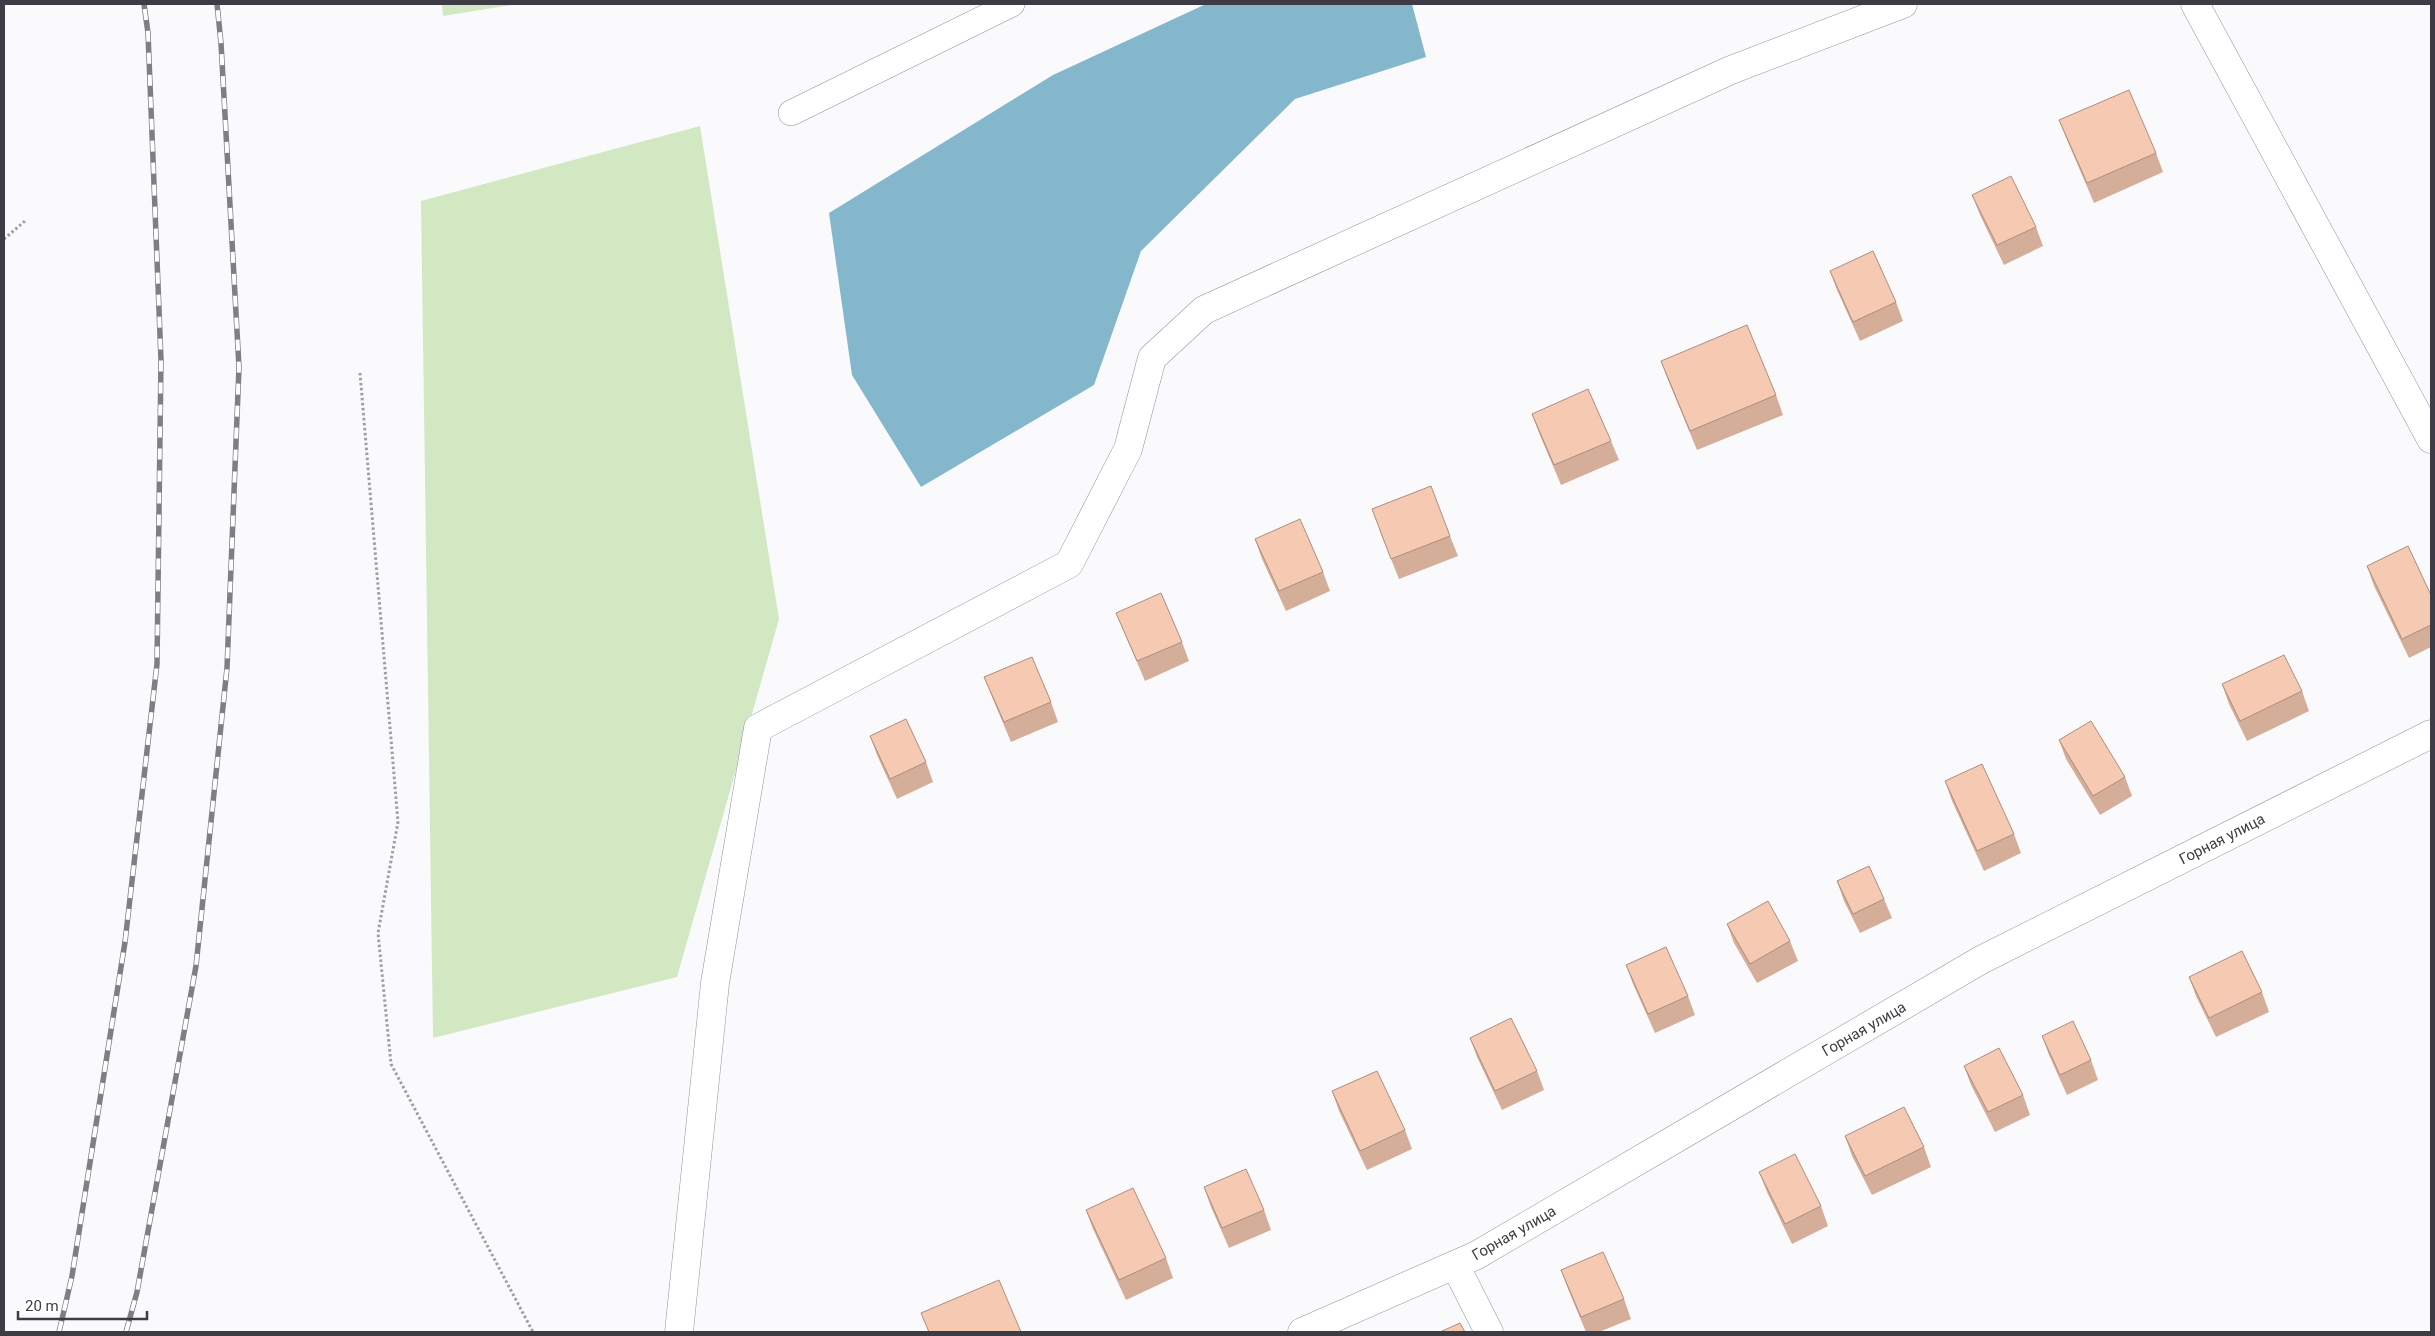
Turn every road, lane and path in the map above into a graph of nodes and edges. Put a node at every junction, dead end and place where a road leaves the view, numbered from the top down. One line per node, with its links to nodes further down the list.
1 (1012, 4): 4 (lane)
2 (1902, 4): 12 (street)
3 (2195, 4): 8 (street)
4 (791, 113)
5 (25, 221): 6 (path)
6 (4, 239)
7 (360, 373): 11 (path)
8 (2431, 439)
9 (2431, 734): 10 (street, Горная улица)
10 (1455, 1265): 13 (street, Горная улица); 14 (street)
11 (533, 1332)
12 (680, 1332)
13 (1302, 1332)
14 (1489, 1332)

